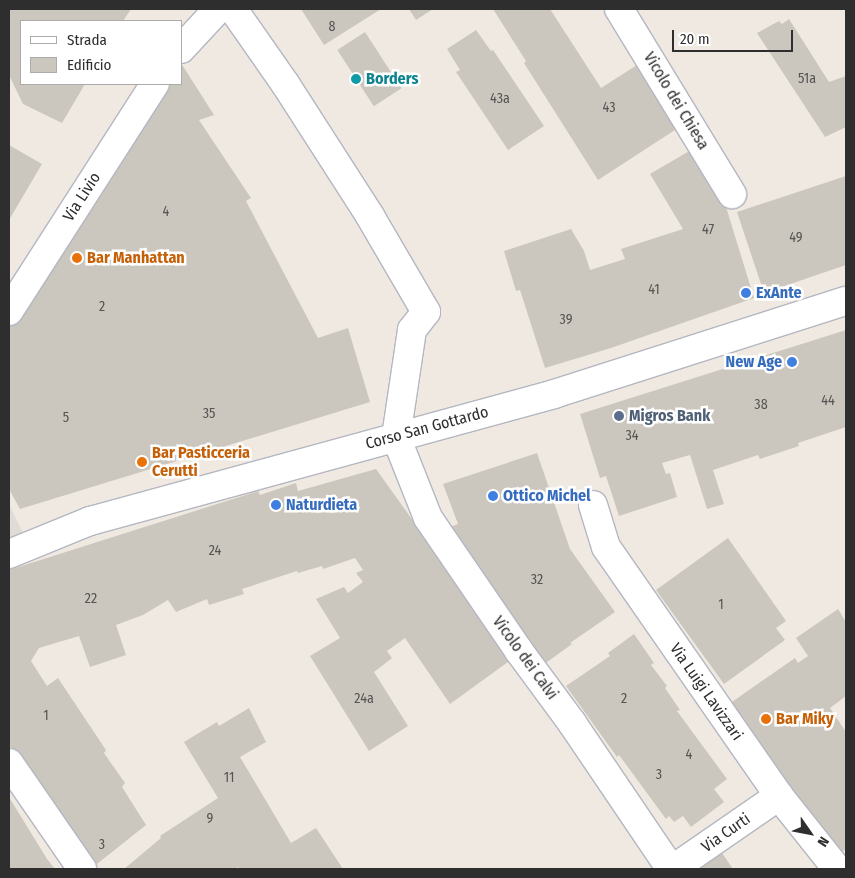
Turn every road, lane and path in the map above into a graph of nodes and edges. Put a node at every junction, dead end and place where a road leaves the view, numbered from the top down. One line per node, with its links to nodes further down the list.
1 (218, 9): 4 (street)
2 (233, 9): 9 (street)
3 (619, 9): 6 (street, Vicolo dei Chiesa)
4 (182, 48)
5 (154, 85): 8 (street, Via Livio)
6 (732, 194)
7 (846, 301): 9 (street, Corso San Gottardo)
8 (9, 311)
9 (396, 437): 11 (street, Corso San Gottardo); 15 (street, Vicolo dei Calvi)
10 (593, 504): 13 (street, Via Luigi Lavizzari)
11 (9, 554)
12 (9, 763): 14 (street)
13 (779, 796): 15 (street, Via Curti); 16 (street, Via Luigi Lavizzari)
14 (82, 869)
15 (672, 869)
16 (837, 869)

